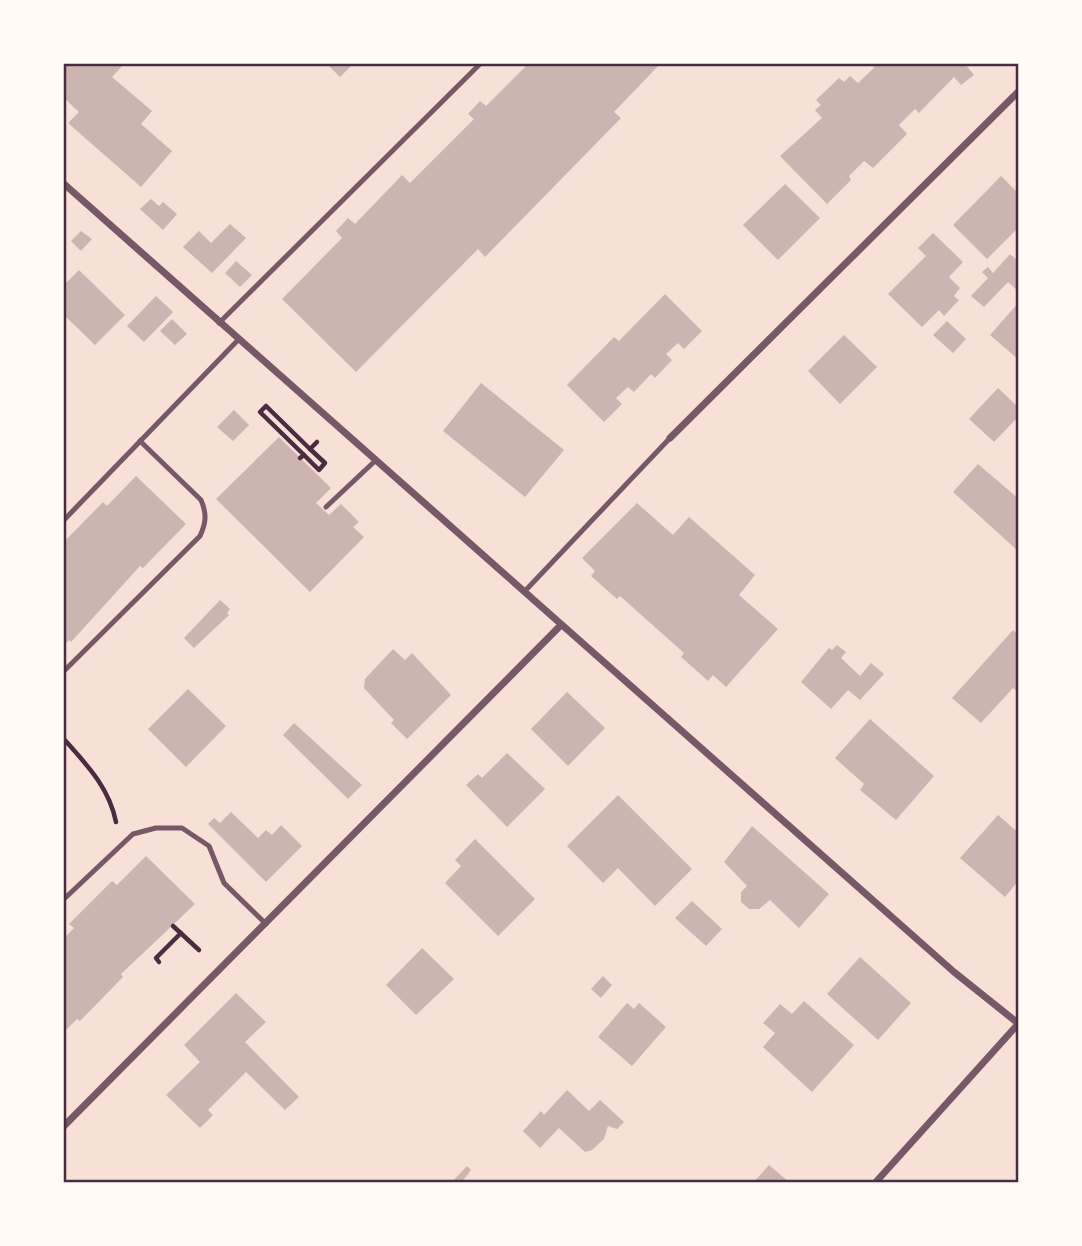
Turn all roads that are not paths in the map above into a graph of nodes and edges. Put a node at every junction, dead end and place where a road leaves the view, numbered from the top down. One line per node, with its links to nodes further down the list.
1 (481, 63): 4 (lane)
2 (1019, 91): 6 (street)
3 (63, 183): 4 (street)
4 (219, 323): 5 (street)
5 (239, 339): 7 (lane); 8 (street)
6 (670, 438): 11 (lane)
7 (140, 441): 10 (lane); 13 (lane)
8 (375, 461): 9 (lane); 11 (street)
9 (326, 507)
10 (63, 520)
11 (524, 592): 12 (street)
12 (561, 625): 15 (street); 16 (street)
13 (63, 672)
14 (63, 900): 15 (lane)
15 (266, 924): 17 (street)
16 (1019, 1024): 18 (street)
17 (63, 1126)
18 (875, 1183)

